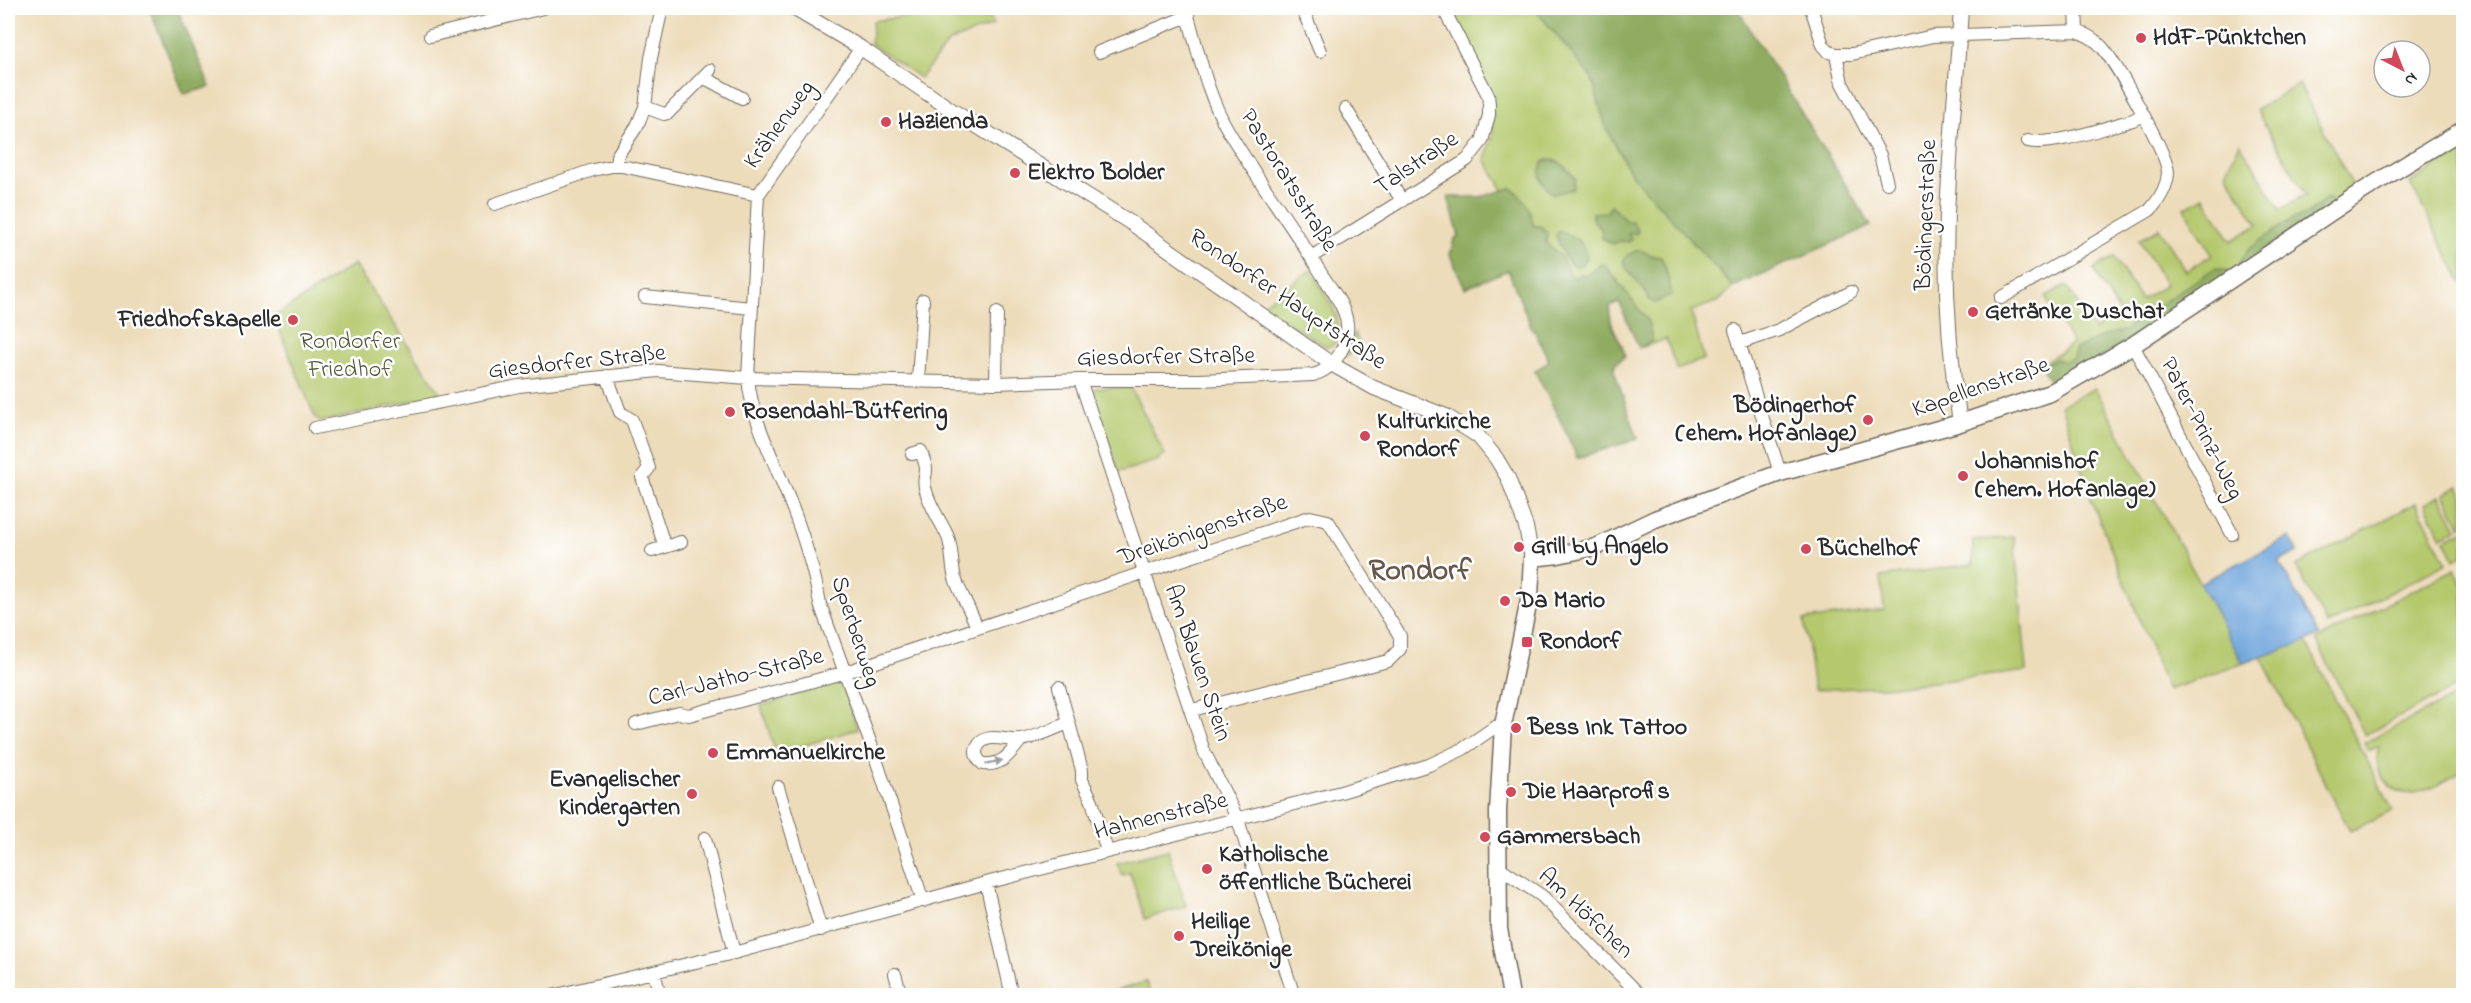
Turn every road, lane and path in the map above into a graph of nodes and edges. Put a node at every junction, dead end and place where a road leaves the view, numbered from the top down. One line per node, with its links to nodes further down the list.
1 (543, 8): 11 (street)
2 (662, 8): 18 (street)
3 (793, 8): 13 (street, Rondorfer Hauptstraße)
4 (1302, 8): 14 (street)
5 (1443, 8): 26 (street, Talstraße)
6 (1811, 8): 16 (street)
7 (1961, 8): 12 (street, Bödingerstraße)
8 (2076, 8): 10 (street)
9 (1189, 12): 15 (street, Pastoratsstraße); 28 (street, Pastoratsstraße)
10 (2077, 31): 12 (street); 20 (street)
11 (430, 36)
12 (1960, 36): 16 (street); 44 (street, Bödingerstraße)
13 (861, 48): 25 (street, Krähenweg); 38 (street, Rondorfer Hauptstraße)
14 (1320, 51)
15 (1099, 52)
16 (1836, 54): 24 (street)
17 (742, 98): 18 (street)
18 (645, 107): 23 (street)
19 (1346, 109): 26 (street)
20 (2142, 116): 22 (street); 31 (street)
21 (2463, 129): 37 (main road, Kapellenstraße)
22 (2028, 141)
23 (616, 165): 25 (street); 27 (street)
24 (1887, 183)
25 (758, 195): 33 (street, Krähenweg)
26 (1402, 201): 28 (street, Talstraße)
27 (495, 204)
28 (1311, 256): 38 (street, Pastoratsstraße)
29 (1851, 292): 36 (street)
30 (645, 297): 33 (street)
31 (2001, 298)
32 (923, 300): 42 (street)
33 (752, 308): 40 (street, Krähenweg)
34 (997, 313): 43 (street)
35 (1736, 330): 36 (street)
36 (1740, 343): 47 (street)
37 (2133, 345): 44 (main road, Kapellenstraße); 48 (street, Pater-Prinz-Weg)
38 (1333, 365): 41 (street, Giesdorfer Straße); 52 (street, Rondorfer Hauptstraße)
39 (607, 376): 40 (street, Giesdorfer Straße); 45 (street, Giesdorfer Straße); 50 (street)
40 (748, 378): 42 (street, Giesdorfer Straße); 55 (street, Sperberweg)
41 (1080, 380): 43 (street, Giesdorfer Straße); 53 (street, Am Blauen Stein)
42 (918, 381): 43 (street, Giesdorfer Straße)
43 (996, 383)
44 (1960, 423): 47 (main road, Kapellenstraße)
45 (315, 428)
46 (912, 454): 54 (street)
47 (1780, 473): 52 (main road, Kapellenstraße)
48 (2232, 534)
49 (681, 542): 50 (street)
50 (664, 547): 51 (street)
51 (652, 551)
52 (1532, 558): 60 (main road, Rondorfer Hauptstraße)
53 (1144, 572): 54 (street, Dreikönigenstraße); 57 (street, Am Blauen Stein); 57 (street, Dreikönigenstraße)
54 (977, 628): 55 (street, Dreikönigenstraße)
55 (846, 672): 59 (street, Carl-Jatho-Straße); 68 (street, Sperberweg)
56 (1059, 687): 58 (street)
57 (1192, 710): 63 (street, Am Blauen Stein)
58 (1068, 723): 61 (street); 65 (street)
59 (636, 724)
60 (1503, 724): 63 (street, Hahnenstraße); 66 (main road, Rondorfer Hauptstraße)
61 (1021, 740)
62 (778, 787): 69 (street)
63 (1238, 820): 65 (street, Hahnenstraße); 77 (street, Am Blauen Stein)
64 (705, 838): 70 (street)
65 (1107, 851): 67 (street, Hahnenstraße)
66 (1497, 866): 78 (main road, Rondorfer Hauptstraße); 79 (street, Am Höfchen)
67 (986, 883): 68 (street, Hahnenstraße); 76 (street)
68 (923, 901): 69 (street, Hahnenstraße)
69 (820, 930): 70 (street, Hahnenstraße)
70 (735, 953): 71 (street, Hahnenstraße)
71 (654, 972): 73 (street, Hahnenstraße); 74 (street)
72 (896, 974): 75 (street)
73 (552, 996)
74 (660, 996)
75 (901, 996)
76 (1012, 996)
77 (1294, 996)
78 (1511, 996)
79 (1641, 996)

